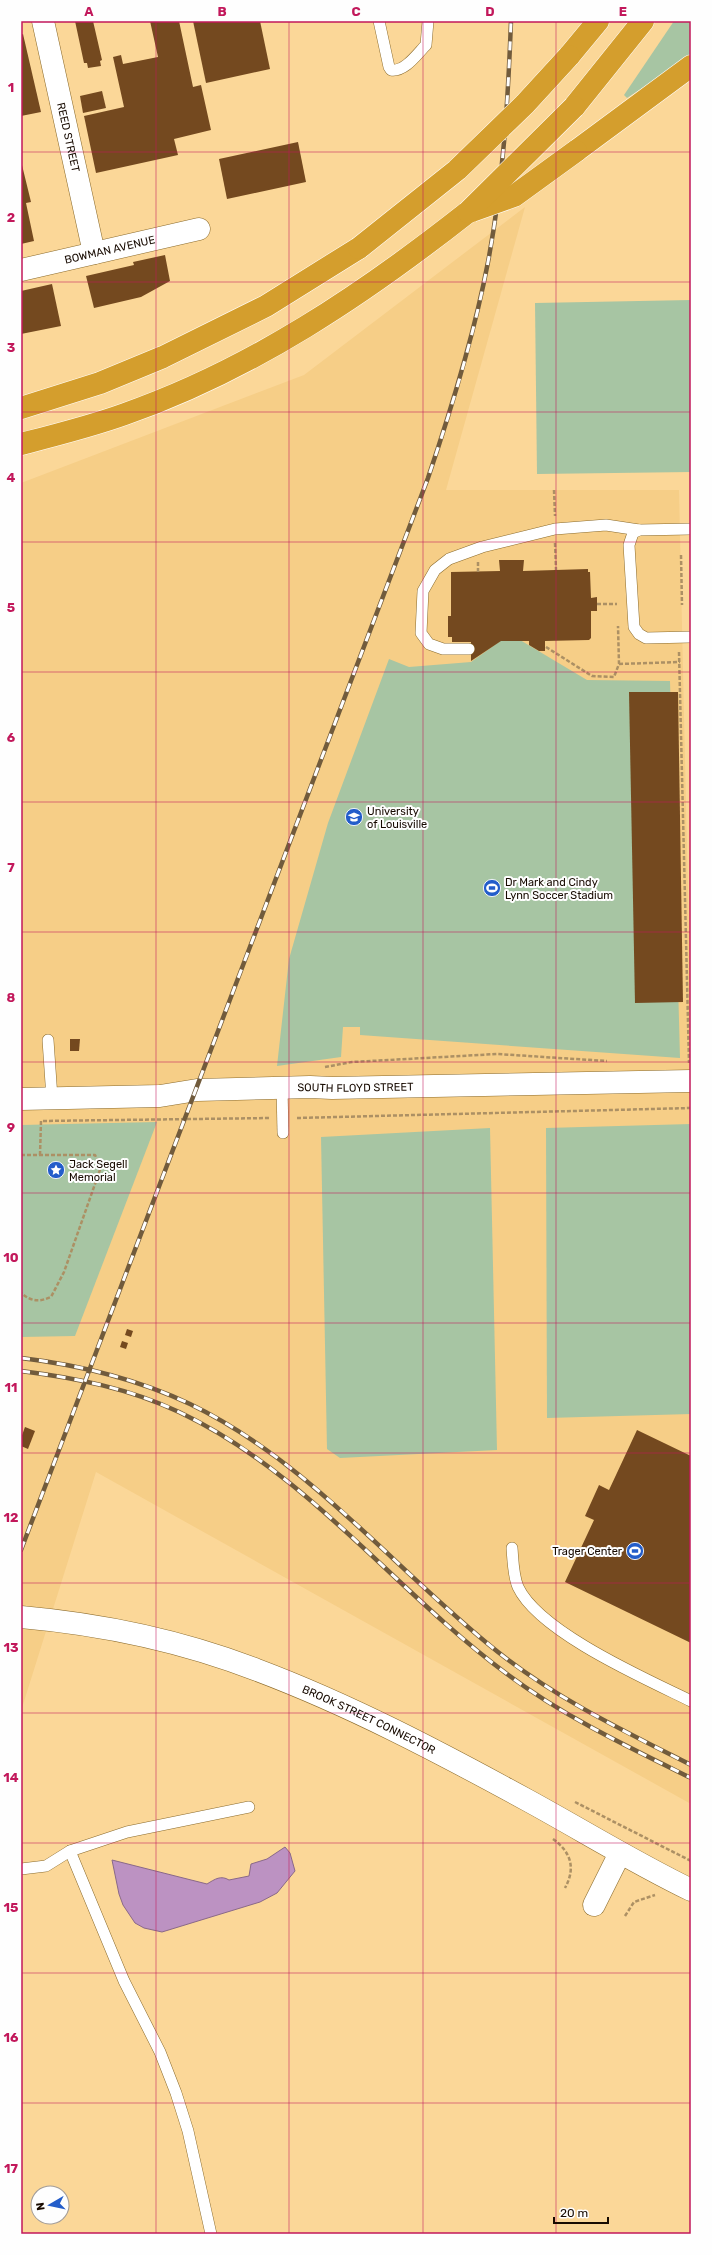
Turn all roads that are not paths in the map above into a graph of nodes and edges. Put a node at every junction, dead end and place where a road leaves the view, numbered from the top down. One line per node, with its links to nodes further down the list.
1 (43, 21): 9 (street, REED STREET)
2 (379, 21): 3 (lane)
3 (428, 21)
4 (598, 21): 11 (highway, bridge)
5 (643, 21): 7 (highway, bridge)
6 (691, 66): 7 (highway, bridge)
7 (468, 212): 12 (highway)
8 (199, 230): 9 (street, BOWMAN AVENUE)
9 (94, 254): 10 (street, BOWMAN AVENUE)
10 (21, 270)
11 (21, 408)
12 (21, 444)
13 (691, 528): 14 (lane)
14 (638, 530): 15 (lane); 16 (lane)
15 (691, 637)
16 (469, 649)
17 (48, 1040): 20 (lane)
18 (687, 1072): 19 (street, SOUTH FLOYD STREET)
19 (282, 1088): 20 (street, SOUTH FLOYD STREET); 22 (lane)
20 (52, 1098): 21 (street, SOUTH FLOYD STREET)
21 (21, 1099)
22 (283, 1132)
23 (512, 1548): 25 (lane)
24 (21, 1617): 28 (street, BROOK STREET CONNECTOR)
25 (691, 1701)
26 (249, 1807): 27 (lane)
27 (70, 1850): 29 (lane); 32 (lane)
28 (620, 1853): 30 (street, BROOK STREET CONNECTOR); 31 (street)
29 (21, 1870)
30 (691, 1890)
31 (594, 1905)
32 (211, 2234)

